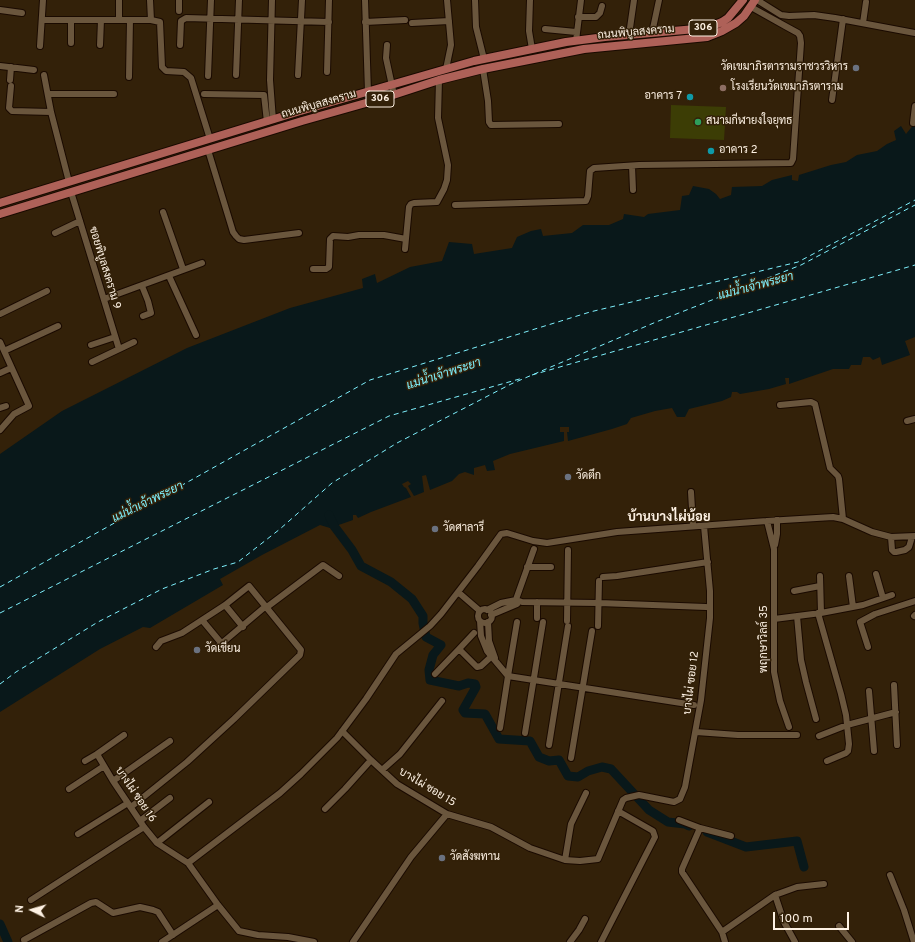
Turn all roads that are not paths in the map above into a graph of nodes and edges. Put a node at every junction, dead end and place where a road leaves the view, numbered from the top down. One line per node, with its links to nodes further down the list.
1 (43, 0): 29 (street)
2 (119, 0): 32 (street)
3 (150, 0): 34 (street)
4 (180, 0): 22 (street)
5 (211, 0): 26 (street)
6 (239, 0): 27 (street)
7 (272, 0): 35 (street)
8 (302, 0): 36 (street)
9 (329, 0): 39 (street)
10 (365, 0): 40 (street)
11 (447, 0): 38 (street)
12 (474, 0): 55 (street)
13 (530, 0): 54 (street)
14 (581, 0): 25 (street)
15 (634, 0): 47 (street)
16 (659, 0): 45 (street)
17 (743, 0): 45 (main road, ถนนพิบูลสงคราม / 306)
18 (754, 2): 24 (street); 43 (street); 59 (main road, ถนนพิบูลสงคราม / 306)
19 (866, 2): 42 (street)
20 (602, 6): 25 (street)
21 (0, 10): 23 (street)
22 (179, 11)
23 (22, 13)
24 (784, 15): 28 (street); 43 (street)
25 (578, 17): 48 (street)
26 (210, 18): 27 (street); 51 (street); 65 (street)
27 (238, 19): 35 (street); 63 (street)
28 (843, 19): 42 (street); 76 (street)
29 (42, 20): 30 (street); 53 (street)
30 (71, 20): 31 (street); 49 (street)
31 (101, 20): 32 (street); 50 (street)
32 (119, 20): 33 (street)
33 (130, 20): 34 (street); 66 (street)
34 (151, 20): 82 (street)
35 (272, 20): 36 (street); 79 (street)
36 (301, 20): 39 (street); 64 (street)
37 (405, 20): 40 (street)
38 (449, 21): 41 (street); 58 (street)
39 (329, 22): 61 (street)
40 (366, 22): 71 (street)
41 (412, 23)
42 (863, 23): 46 (street)
43 (784, 25): 84 (street)
44 (545, 29): 48 (street)
45 (652, 33): 47 (main road, ถนนพิบูลสงคราม / 306)
46 (915, 33)
47 (629, 34): 48 (main road, ถนนพิบูลสงคราม / 306)
48 (576, 36): 54 (main road, ถนนพิบูลสงคราม / 306)
49 (71, 43)
50 (100, 45)
51 (180, 45)
52 (387, 45): 69 (street)
53 (40, 46)
54 (532, 49): 55 (main road, ถนนพิบูลสงคราม / 306)
55 (484, 59): 58 (main road, ถนนพิบูลสงคราม / 306)
56 (0, 66): 57 (street)
57 (11, 67): 60 (street); 78 (street)
58 (446, 68): 67 (main road, ถนนพิบูลสงคราม / 306)
59 (483, 69): 68 (main road, ถนนพิบูลสงคราม / 306); 81 (street)
60 (34, 70)
61 (327, 72)
62 (44, 75): 72 (street)
63 (236, 75)
64 (298, 75)
65 (208, 76)
66 (129, 77)
67 (410, 79): 69 (main road, ถนนพิบูลสงคราม / 306); 70 (main road)
68 (439, 80): 70 (main road, ถนนพิบูลสงคราม / 306); 95 (street)
69 (392, 84): 71 (main road, ถนนพิบูลสงคราม / 306); 75 (street)
70 (412, 89): 75 (main road, ถนนพิบูลสงคราม / 306)
71 (368, 92): 79 (main road, ถนนพิบูลสงคราม / 306)
72 (48, 94): 73 (street); 78 (street)
73 (114, 94)
74 (204, 94): 79 (street)
75 (394, 95): 83 (main road, ถนนพิบูลสงคราม / 306)
76 (832, 100)
77 (915, 106): 80 (street)
78 (51, 112): 85 (street)
79 (270, 121): 82 (main road, ถนนพิบูลสงคราม / 306)
80 (913, 123)
81 (559, 124)
82 (210, 139): 85 (main road, ถนนพิบูลสงคราม / 306)
83 (208, 150): 87 (main road, ถนนพิบูลสงคราม / 306); 94 (street)
84 (632, 166): 86 (street); 89 (street)
85 (69, 182): 87 (main road); 88 (main road, ถนนพิบูลสงคราม / 306)
86 (633, 190)
87 (71, 192): 91 (main road, ถนนพิบูลสงคราม / 306); 92 (street, ซอยพิบูลสงคราม 9)
88 (0, 203)
89 (455, 205)
90 (163, 212): 99 (street)
91 (0, 214)
92 (80, 222): 93 (street); 103 (street, ซอยพิบูลสงคราม 9)
93 (55, 233)
94 (299, 233)
95 (406, 239): 96 (street); 98 (street)
96 (405, 249)
97 (202, 263): 99 (street)
98 (313, 269)
99 (184, 270): 100 (street)
100 (169, 276): 101 (street); 107 (street)
101 (142, 286): 103 (street); 105 (street)
102 (47, 291): 104 (street)
103 (104, 299): 108 (street, ซอยพิบูลสงคราม 9)
104 (0, 314)
105 (143, 316)
106 (58, 326): 113 (street)
107 (196, 334)
108 (115, 337): 111 (street); 112 (street, ซอยพิบูลสงคราม 9)
109 (0, 342): 113 (street)
110 (134, 342): 112 (street)
111 (91, 345)
112 (119, 349): 114 (street)
113 (4, 351): 115 (street)
114 (92, 362)
115 (11, 368): 116 (street); 120 (street)
116 (0, 373)
117 (780, 405): 122 (street)
118 (915, 419): 119 (street)
119 (907, 421)
120 (0, 430)
121 (691, 492): 125 (street)
122 (843, 518): 123 (street); 128 (street)
123 (777, 520): 124 (street); 130 (street, พฤกษาวิลล์ 35)
124 (767, 521): 126 (street); 130 (street, พฤกษาวิลล์ 35)
125 (693, 526): 126 (street); 141 (street)
126 (704, 526): 132 (street, บางไผ่ ซอย 12)
127 (914, 536): 128 (street); 128 (street)
128 (891, 537)
129 (534, 549): 133 (street)
130 (774, 549): 157 (street, พฤกษาวิลล์ 35)
131 (568, 550): 147 (street)
132 (708, 562): 148 (street); 189 (street, บางไผ่ ซอย 12)
133 (528, 566): 134 (street); 145 (street)
134 (551, 567)
135 (876, 574): 143 (street)
136 (339, 576): 150 (street)
137 (820, 576): 139 (street)
138 (849, 576): 152 (street)
139 (820, 586): 140 (street); 154 (street)
140 (794, 591)
141 (458, 592): 153 (street); 188 (street)
142 (892, 595): 143 (street)
143 (882, 598): 152 (street)
144 (915, 601): 169 (street)
145 (517, 602): 146 (street); 153 (street)
146 (537, 602): 147 (street); 156 (street)
147 (568, 603): 148 (street); 176 (street)
148 (599, 603): 151 (street); 163 (street)
149 (225, 605): 150 (street); 158 (street); 164 (street)
150 (267, 607): 164 (street); 211 (street)
151 (706, 607)
152 (853, 607): 154 (street)
153 (486, 612): 159 (street); 160 (street)
154 (819, 613): 155 (street); 185 (street)
155 (798, 616): 157 (street); 183 (street)
156 (537, 618)
157 (774, 619): 186 (street, พฤกษาวิลล์ 35)
158 (202, 620): 167 (street); 168 (street)
159 (480, 621): 160 (street); 172 (street)
160 (488, 622): 172 (street)
161 (516, 622): 174 (street)
162 (543, 622): 175 (street)
163 (598, 626)
164 (243, 627): 167 (street)
165 (592, 631): 178 (street)
166 (474, 633): 171 (street)
167 (222, 644): 170 (street)
168 (156, 647)
169 (868, 647)
170 (216, 649)
171 (459, 650): 172 (street); 173 (street)
172 (492, 655): 174 (street)
173 (435, 674)
174 (508, 676): 175 (street); 187 (street)
175 (533, 681): 176 (street); 190 (street)
176 (558, 685): 178 (street); 195 (street)
177 (894, 685): 182 (street)
178 (583, 689): 181 (street); 199 (street)
179 (869, 691): 184 (street)
180 (442, 701): 204 (street)
181 (694, 705)
182 (896, 712): 184 (street); 196 (street)
183 (816, 719)
184 (871, 719): 185 (street); 197 (street)
185 (847, 725): 193 (street); 202 (street)
186 (789, 727)
187 (500, 728)
188 (342, 731): 200 (street, บางไผ่ ซอย 15); 223 (street)
189 (696, 732): 192 (street); 208 (street, บางไผ่ ซอย 12)
190 (525, 733)
191 (124, 735): 198 (street)
192 (797, 735)
193 (819, 736)
194 (170, 741): 205 (street)
195 (549, 745)
196 (897, 745)
197 (874, 751)
198 (97, 754): 201 (street); 203 (street, บางไผ่ ซอย 16)
199 (571, 758)
200 (371, 760): 204 (street, บางไผ่ ซอย 15); 212 (street)
201 (85, 761)
202 (827, 761)
203 (104, 766): 205 (street, บางไผ่ ซอย 16); 206 (street)
204 (382, 770): 214 (street, บางไผ่ ซอย 15)
205 (113, 781): 211 (street, บางไผ่ ซอย 16)
206 (69, 789)
207 (586, 793): 222 (street)
208 (639, 795): 213 (street, บางไผ่ ซอย 15)
209 (170, 798): 215 (street)
210 (209, 802): 221 (street)
211 (130, 805): 215 (street, บางไผ่ ซอย 16); 219 (street)
212 (325, 809)
213 (618, 810): 222 (street, บางไผ่ ซอย 15); 239 (street)
214 (447, 814): 222 (street, บางไผ่ ซอย 15); 237 (street)
215 (140, 820): 217 (street, บางไผ่ ซอย 16)
216 (679, 820): 218 (street)
217 (144, 827): 221 (street, บางไผ่ ซอย 16); 227 (street)
218 (699, 831): 220 (street); 231 (street)
219 (78, 834)
220 (731, 836)
221 (157, 843): 223 (street, บางไผ่ ซอย 16)
222 (565, 860)
223 (188, 863): 228 (street)
224 (890, 875): 243 (street)
225 (824, 884): 226 (street)
226 (775, 895): 231 (street); 241 (street)
227 (31, 900)
228 (218, 905): 232 (street); 233 (street)
229 (585, 919): 238 (street)
230 (839, 926): 242 (street)
231 (722, 932): 240 (street)
232 (173, 935): 234 (street); 235 (street)
233 (280, 939): 236 (street)
234 (24, 940)
235 (162, 942)
236 (314, 942)
237 (353, 942)
238 (570, 942)
239 (601, 942)
240 (725, 942)
241 (795, 942)
242 (852, 942)
243 (914, 942)

